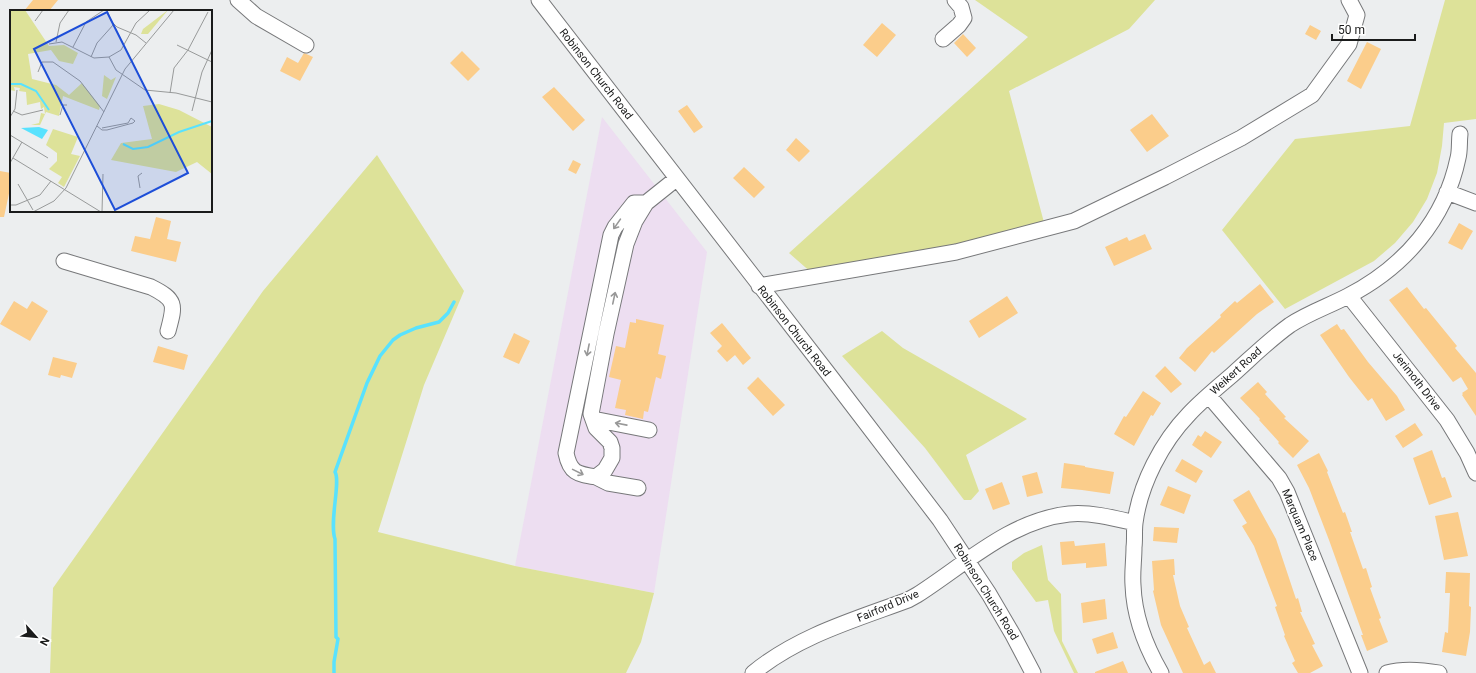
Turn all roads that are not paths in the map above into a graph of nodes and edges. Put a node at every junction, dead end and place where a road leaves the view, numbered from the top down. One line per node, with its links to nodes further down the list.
1 (238, 0): 6 (street)
2 (539, 0): 8 (street, Robinson Church Road)
3 (955, 0): 5 (street)
4 (1349, 0): 13 (street)
5 (943, 39)
6 (306, 46)
7 (1460, 134): 9 (street, Weikert Road)
8 (676, 179): 10 (street); 13 (street, Robinson Church Road)
9 (1447, 192): 11 (street); 14 (street, Weikert Road)
10 (646, 202): 17 (street, one-way to 10); 20 (street, one-way to 20)
11 (1476, 203)
12 (64, 261): 15 (street)
13 (759, 286): 23 (street, Robinson Church Road)
14 (1349, 296): 16 (street, Weikert Road); 19 (street, Jerimoth Drive)
15 (168, 331)
16 (1209, 396): 22 (street, Weikert Road); 27 (street, Marquam Place)
17 (593, 419): 18 (street, one-way to 17); 20 (street)
18 (649, 430)
19 (1476, 473)
20 (596, 477): 21 (street)
21 (638, 488)
22 (1135, 522): 23 (street, Fairford Drive); 26 (street, Weikert Road)
23 (967, 561): 24 (street, Fairford Drive); 25 (street, Robinson Church Road)
24 (754, 673)
25 (1033, 673)
26 (1161, 673)
27 (1360, 673)
28 (1387, 673): 29 (street)
29 (1439, 673)

